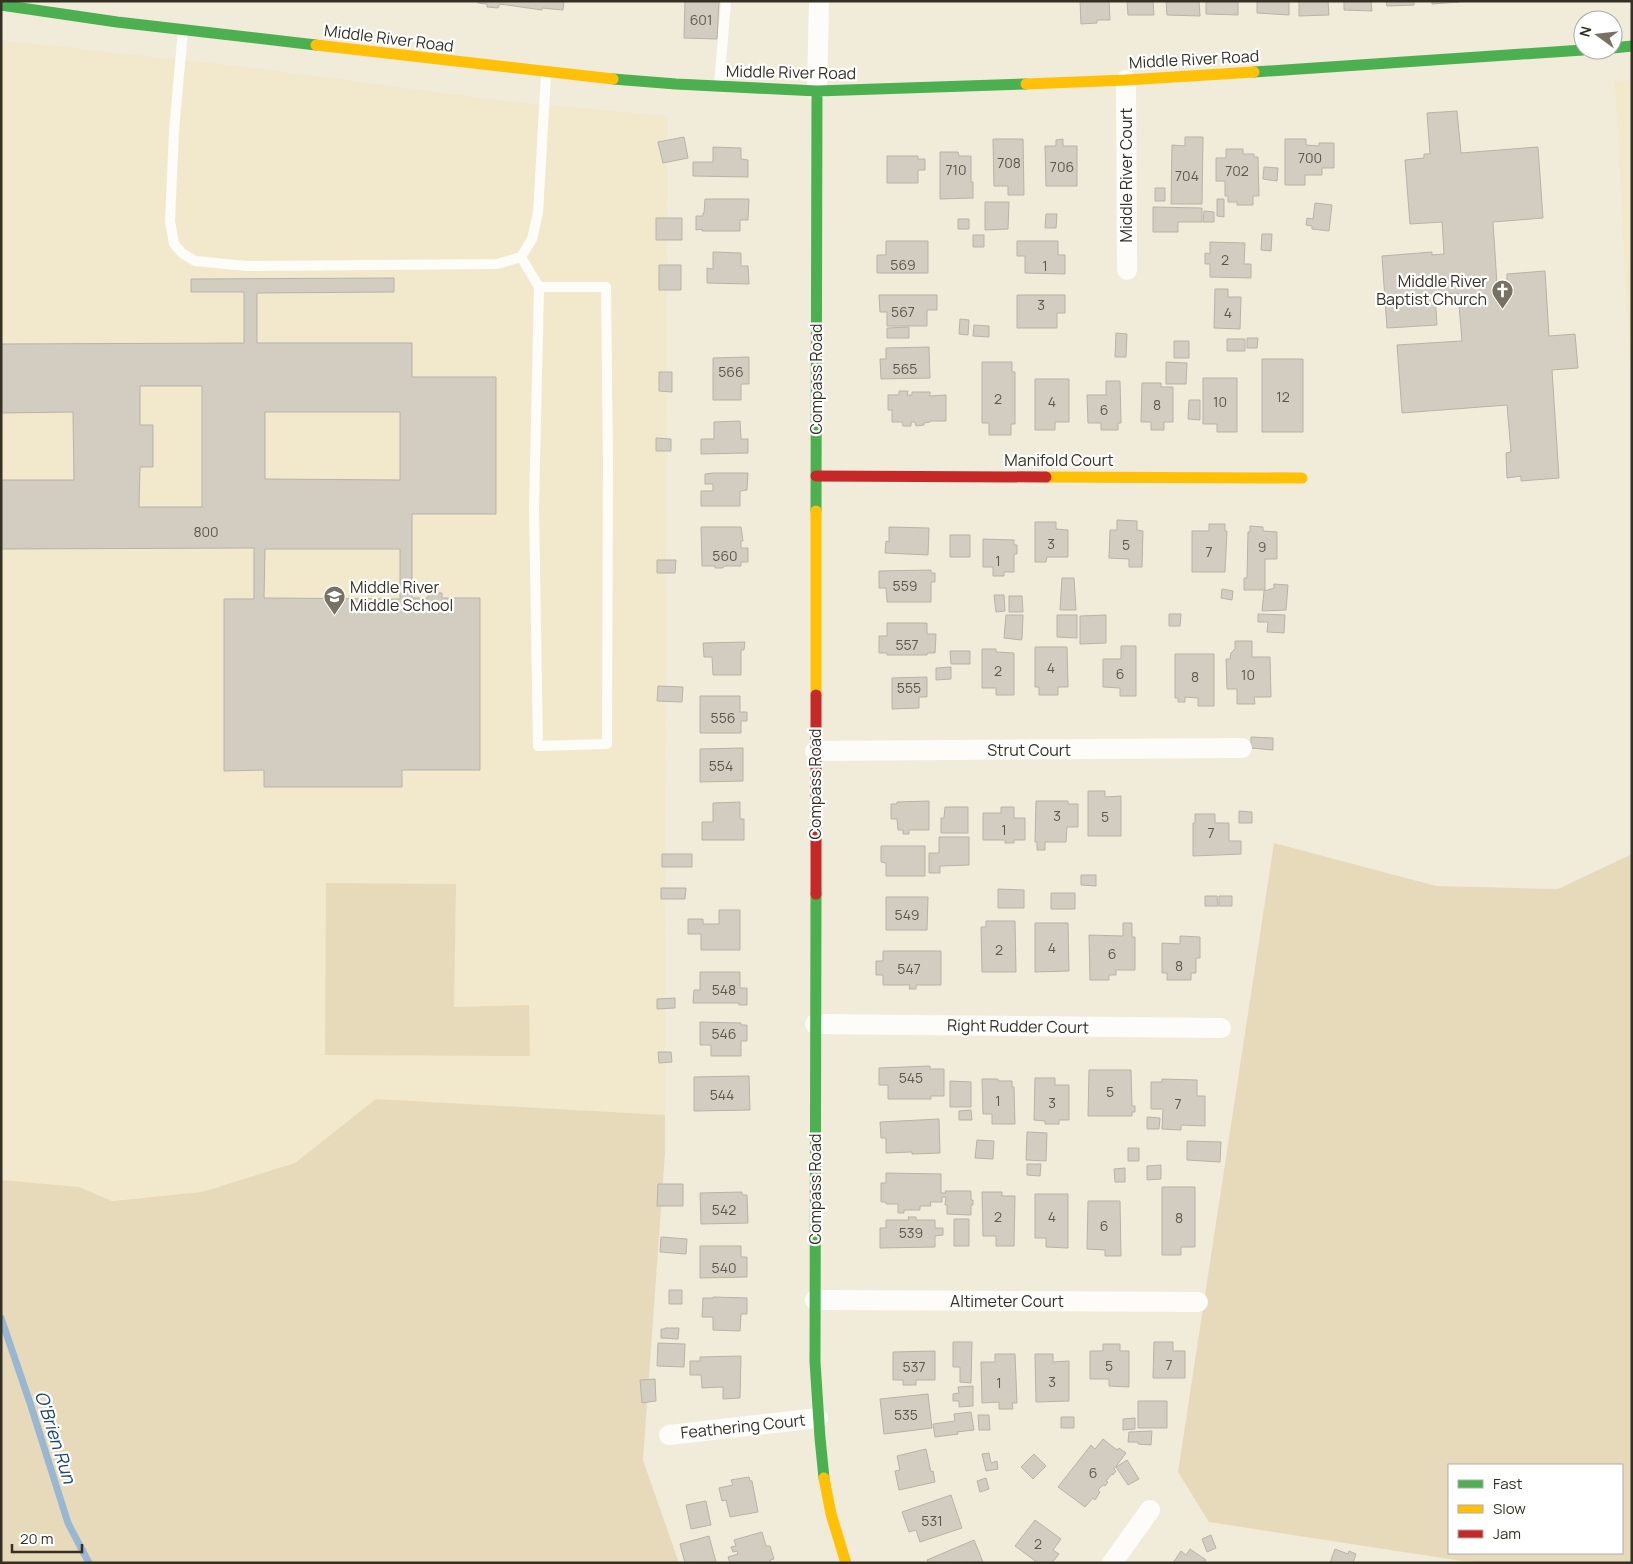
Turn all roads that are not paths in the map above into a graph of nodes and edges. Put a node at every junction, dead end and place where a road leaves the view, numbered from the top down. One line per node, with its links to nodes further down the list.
1 (726, 1): 8 (lane)
2 (819, 1): 9 (street, Compass Road)
3 (1, 5): 4 (street, Middle River Road)
4 (183, 30): 6 (street, Middle River Road); 10 (lane)
5 (1573, 51): 7 (street, Middle River Road)
6 (546, 72): 8 (street, Middle River Road); 10 (lane)
7 (1126, 80): 9 (street, Middle River Road); 11 (street, Middle River Court)
8 (719, 87): 9 (street, Middle River Road)
9 (817, 91): 13 (street, Compass Road)
10 (521, 257): 12 (lane)
11 (1127, 270)
12 (539, 286): 12 (lane)
13 (816, 476): 14 (street, Manifold Court); 16 (street, Compass Road)
14 (1302, 478)
15 (1242, 748): 16 (street, Strut Court)
16 (815, 751): 17 (street, Compass Road)
17 (815, 1024): 18 (street, Right Rudder Court); 19 (street, Compass Road)
18 (1221, 1028)
19 (815, 1300): 20 (street, Altimeter Court); 21 (street, Compass Road)
20 (1198, 1302)
21 (818, 1418): 22 (street, Feathering Court); 24 (street, Compass Road)
22 (670, 1435)
23 (1150, 1510): 25 (street)
24 (846, 1563)
25 (1112, 1563)

